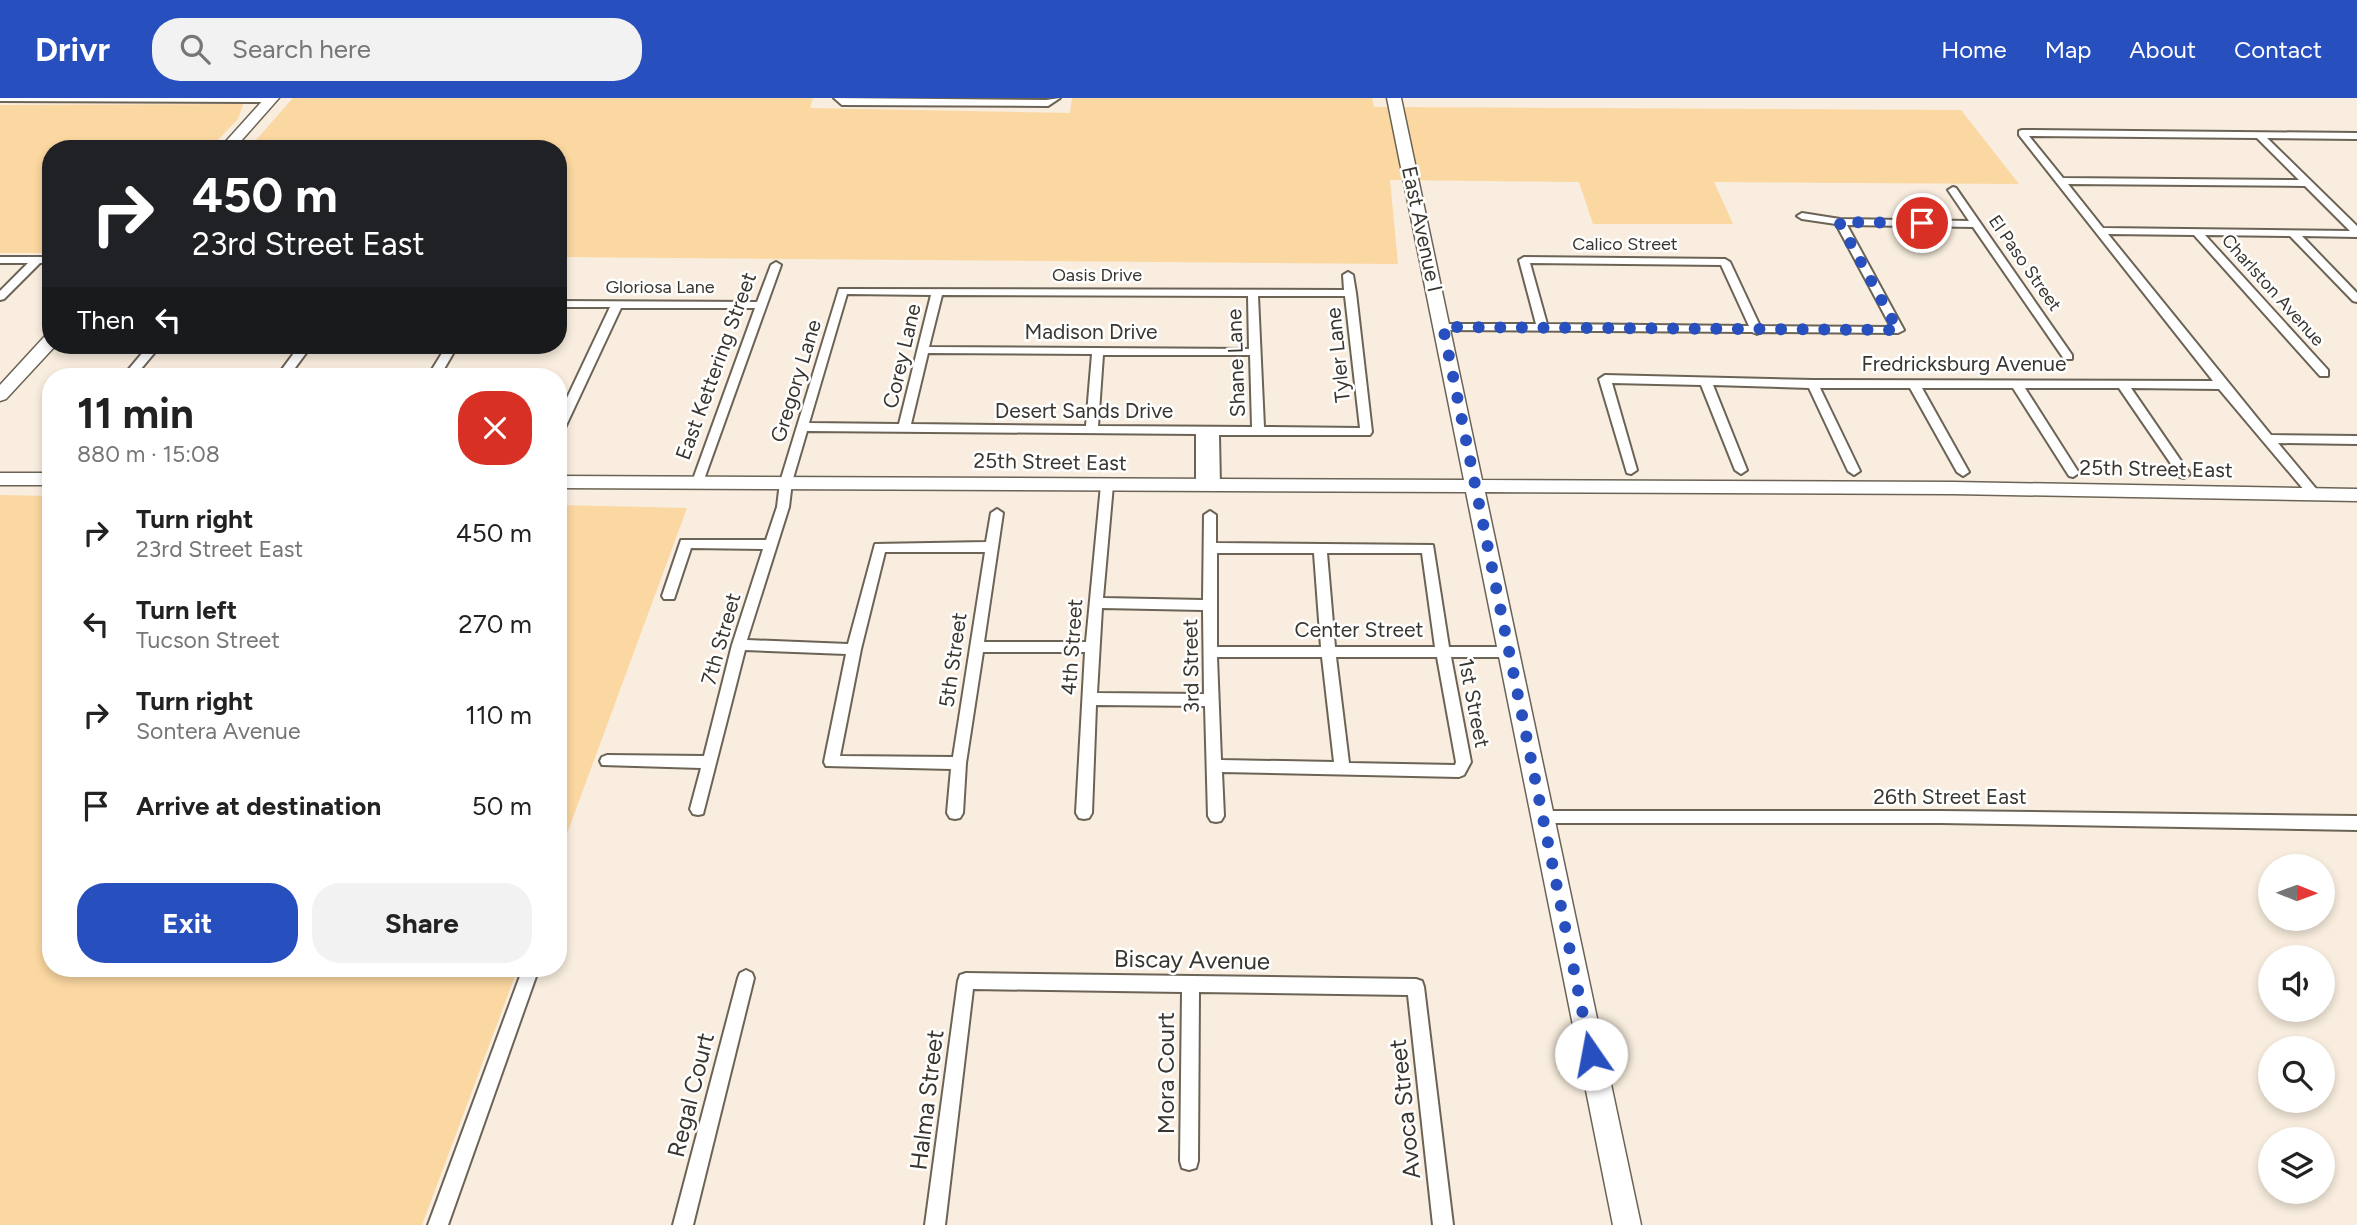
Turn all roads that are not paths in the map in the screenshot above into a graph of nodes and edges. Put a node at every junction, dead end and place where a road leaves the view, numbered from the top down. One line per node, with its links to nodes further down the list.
1 (0, 98): 2 (street)
2 (49, 98): 3 (street)
3 (272, 98): 10 (street)
4 (1394, 98): 35 (street, East Avenue I)
5 (840, 100): 6 (street)
6 (944, 100): 7 (street)
7 (1052, 101)
8 (2259, 135): 9 (street); 11 (street); 12 (street)
9 (2357, 136)
10 (234, 140)
11 (2059, 181): 12 (street); 17 (street)
12 (2306, 183): 20 (street)
13 (1953, 190): 16 (street, El Paso Street)
14 (1802, 216): 15 (street)
15 (1839, 222): 16 (street); 37 (street)
16 (1976, 224): 43 (street, El Paso Street)
17 (2100, 231): 18 (street); 51 (street)
18 (2196, 231): 19 (street); 45 (street, Charlston Avenue)
19 (2292, 232): 20 (street); 31 (street)
20 (2357, 233)
21 (0, 260): 22 (street)
22 (37, 260): 23 (street); 30 (street)
23 (42, 260)
24 (776, 265): 34 (street, East Kettering Street)
25 (1348, 275): 29 (street, Tyler Lane)
26 (843, 291): 27 (street, Oasis Drive); 54 (street, Gregory Lane)
27 (937, 292): 28 (street, Oasis Drive); 39 (street, Corey Lane)
28 (1253, 293): 29 (street, Oasis Drive); 41 (street, Shane Lane)
29 (1351, 293): 59 (street, Tyler Lane)
30 (0, 297)
31 (2357, 299)
32 (567, 304): 33 (street, Gloriosa Lane)
33 (617, 305): 34 (street, Gloriosa Lane); 53 (street)
34 (762, 306): 71 (street, East Kettering Street)
35 (1443, 327): 36 (street); 75 (street, East Avenue I)
36 (1542, 327): 37 (street); 37 (street, Calico Street)
37 (1757, 331)
38 (42, 350): 52 (street)
39 (925, 351): 40 (street, Madison Drive); 55 (street, Corey Lane)
40 (1098, 351): 41 (street, Madison Drive); 56 (street)
41 (1256, 352): 57 (street, Shane Lane)
42 (147, 354): 44 (street)
43 (2068, 357)
44 (135, 368)
45 (2324, 373)
46 (1706, 382): 49 (street, Fredricksburg Avenue); 62 (street, Fredricksburg Avenue); 63 (street)
47 (2017, 383): 48 (street, Fredricksburg Avenue); 50 (street, Fredricksburg Avenue); 65 (street)
48 (2121, 383): 51 (street, Fredricksburg Avenue); 66 (street)
49 (1813, 384): 50 (street, Fredricksburg Avenue); 64 (street)
50 (1914, 384): 69 (street)
51 (2222, 385): 60 (street)
52 (0, 395)
53 (567, 411)
54 (802, 426): 55 (street, Desert Sands Drive); 72 (street, Gregory Lane)
55 (904, 429): 56 (street, Desert Sands Drive)
56 (1092, 430): 58 (street, Desert Sands Drive)
57 (1258, 430): 58 (street, Desert Sands Drive); 59 (street, Desert Sands Drive)
58 (1208, 431): 74 (street)
59 (1367, 432)
60 (2270, 439): 61 (street); 76 (street)
61 (2357, 440)
62 (1631, 470)
63 (1741, 470)
64 (1854, 471)
65 (2073, 473)
66 (2184, 474)
67 (0, 479): 68 (street)
68 (42, 479)
69 (1958, 480): 75 (street, 25th Street East); 76 (street, 25th Street East)
70 (567, 482): 71 (street, 25th Street East)
71 (698, 482): 72 (street, 25th Street East)
72 (786, 482): 73 (street, 25th Street East); 80 (street, 7th Street)
73 (1107, 485): 74 (street, 25th Street East); 85 (street, 4th Street)
74 (1208, 486): 75 (street, 25th Street East)
75 (1476, 486): 94 (street, East Avenue I)
76 (2314, 494): 77 (street, 25th Street East)
77 (2357, 495)
78 (997, 513): 81 (street, 5th Street)
79 (1210, 514): 82 (street, 3rd Street)
80 (771, 545): 84 (street); 87 (street, 7th Street)
81 (991, 547): 88 (street, 5th Street); 90 (street)
82 (1210, 548): 83 (street); 86 (street, 3rd Street)
83 (1320, 548): 91 (street); 92 (street, 1st Street)
84 (669, 596)
85 (1096, 603): 86 (street); 89 (street, 4th Street)
86 (1210, 605): 93 (street, 3rd Street)
87 (739, 645): 90 (street); 98 (street, 7th Street)
88 (976, 647): 89 (street); 99 (street, 5th Street)
89 (1092, 647): 95 (street, 4th Street)
90 (854, 649): 99 (street)
91 (1328, 651): 92 (street, Center Street); 93 (street, Center Street); 101 (street)
92 (1443, 651): 94 (street, Center Street); 101 (street, 1st Street)
93 (1210, 652): 96 (street, 3rd Street)
94 (1508, 652): 106 (street, East Avenue I)
95 (1089, 699): 96 (street); 104 (street, 4th Street)
96 (1212, 700): 100 (street, 3rd Street)
97 (607, 761): 98 (street)
98 (709, 762): 102 (street, 7th Street)
99 (959, 763): 103 (street, 5th Street)
100 (1214, 766): 101 (street); 105 (street, 3rd Street)
101 (1342, 768)
102 (698, 809)
103 (955, 813)
104 (1084, 813)
105 (1216, 816)
106 (1543, 817): 107 (street, 26th Street East); 118 (street, East Avenue I)
107 (2357, 823)
108 (528, 977): 114 (street)
109 (746, 978): 115 (street, Regal Court)
110 (967, 981): 111 (street, Biscay Avenue); 116 (street, Halma Street)
111 (1191, 986): 112 (street, Biscay Avenue); 113 (street, Mora Court)
112 (1416, 987): 117 (street, Avoca Street)
113 (1189, 1161)
114 (438, 1225)
115 (683, 1225)
116 (935, 1225)
117 (1443, 1225)
118 (1627, 1225)

